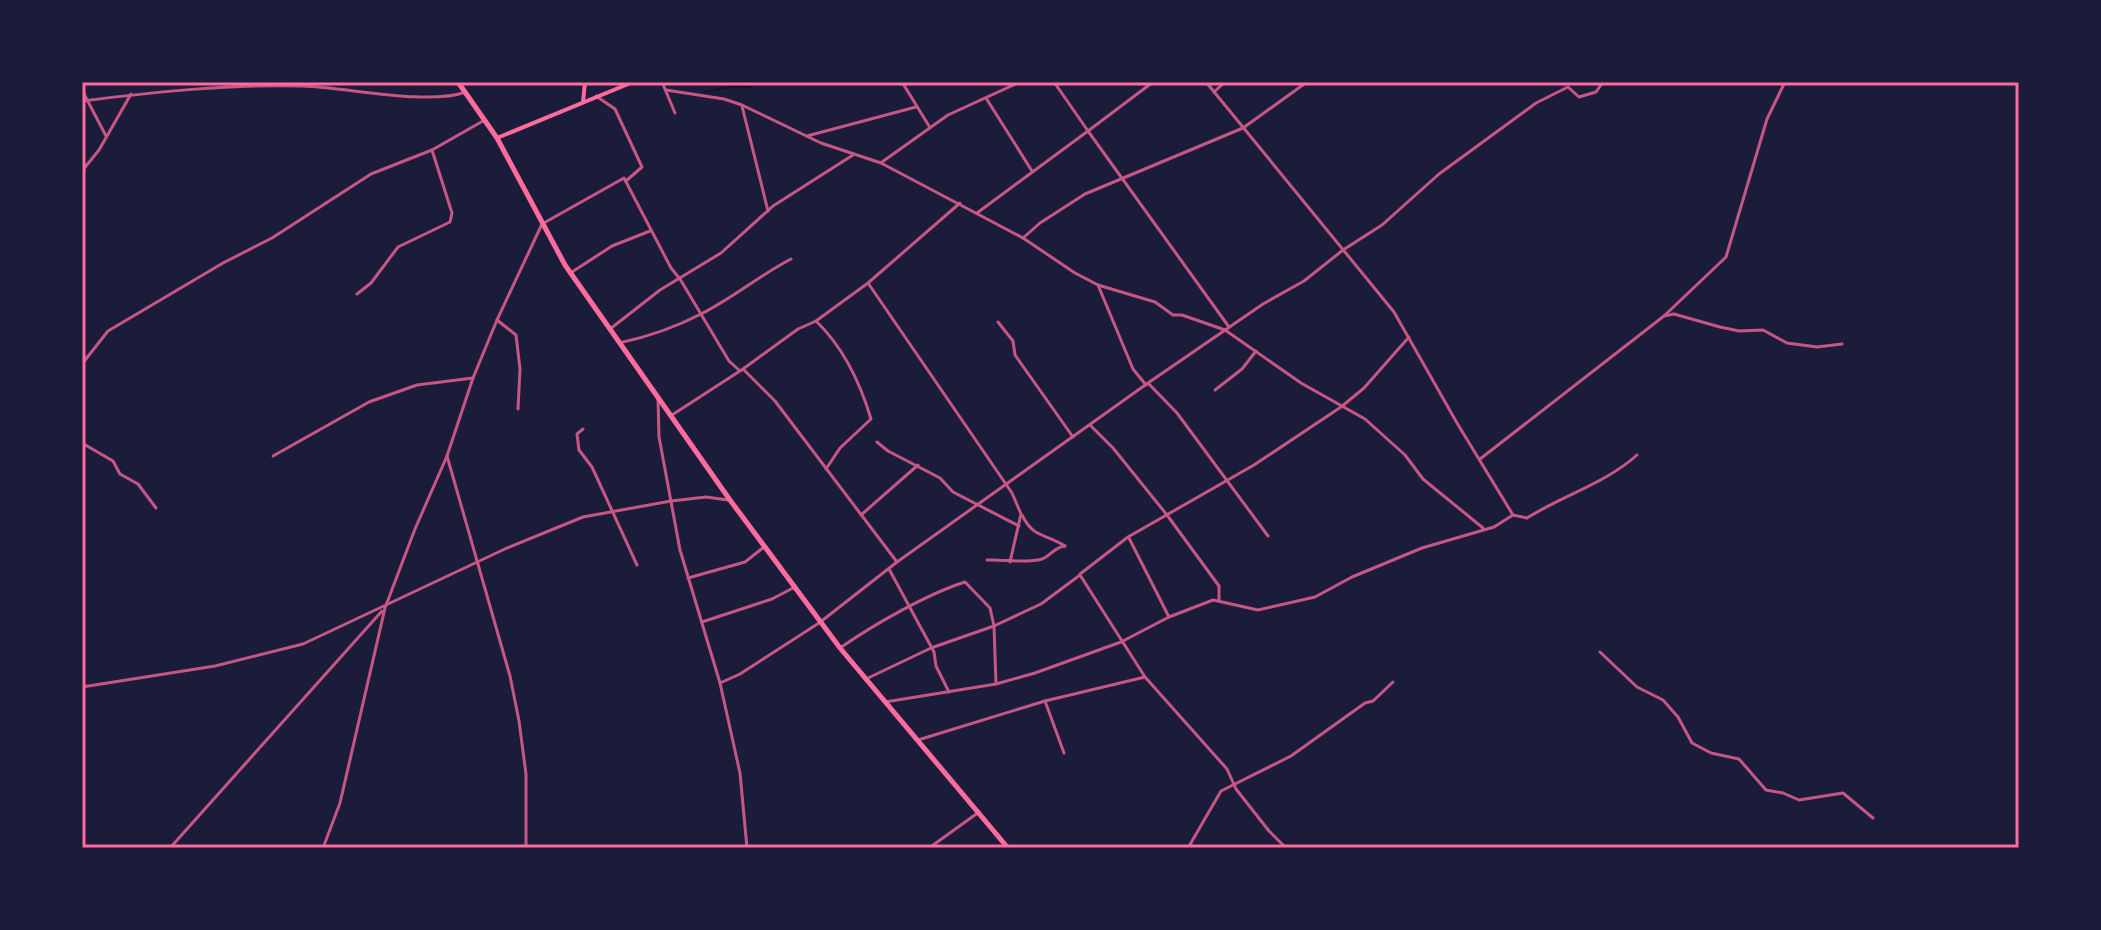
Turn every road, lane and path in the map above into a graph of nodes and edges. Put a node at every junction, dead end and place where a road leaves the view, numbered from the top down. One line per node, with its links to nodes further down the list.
1 (458, 82): 17 (highway)
2 (585, 82): 23 (main road)
3 (633, 82): 14 (main road)
4 (662, 82): 16 (street)
5 (902, 82): 25 (street)
6 (1020, 82): 21 (street)
7 (1054, 82): 30 (street)
8 (1153, 82): 30 (street)
9 (1206, 82): 18 (street)
10 (1225, 82): 18 (street)
11 (1307, 82): 29 (street)
12 (1603, 82): 47 (street)
13 (1784, 83): 55 (street)
14 (616, 85): 20 (main road)
15 (82, 90): 22 (street)
16 (666, 90): 24 (street); 26 (street)
17 (466, 92): 19 (street); 27 (highway)
18 (1214, 92): 29 (street)
19 (131, 94): 22 (street); 31 (street)
20 (596, 96): 23 (main road); 40 (street)
21 (986, 98): 28 (street); 38 (street)
22 (85, 101): 31 (street)
23 (583, 102): 33 (main road)
24 (742, 105): 32 (street); 42 (street)
25 (916, 107): 28 (street); 32 (street)
26 (675, 113)
27 (486, 120): 33 (highway); 34 (street)
28 (930, 127): 36 (street)
29 (1243, 128): 39 (street); 47 (street)
30 (1088, 131): 38 (street); 39 (street)
31 (106, 136): 37 (street)
32 (807, 136): 35 (street)
33 (497, 138): 44 (highway)
34 (432, 150): 53 (street); 65 (street)
35 (855, 154): 36 (street); 42 (street)
36 (881, 163): 41 (street)
37 (82, 171)
38 (1032, 171): 43 (street)
39 (1122, 176): 46 (street); 59 (street)
40 (625, 181): 44 (street); 45 (street)
41 (960, 203): 43 (street); 51 (street)
42 (768, 211): 50 (street)
43 (977, 213): 46 (street)
44 (542, 224): 49 (highway); 56 (street)
45 (650, 231): 49 (street); 50 (street)
46 (1023, 238): 52 (street)
47 (1343, 250): 59 (street); 61 (street)
48 (791, 259): 54 (street)
49 (571, 273): 60 (highway)
50 (680, 279): 54 (street); 60 (street)
51 (868, 283): 57 (street); 86 (street)
52 (1098, 285): 59 (street); 68 (street)
53 (357, 294)
54 (701, 315): 62 (street); 66 (street)
55 (1664, 316): 63 (street); 82 (street)
56 (497, 320): 67 (street); 72 (street)
57 (816, 321): 66 (street); 84 (street)
58 (998, 322): 76 (street)
59 (1227, 328): 64 (street); 68 (street)
60 (610, 329): 62 (highway)
61 (1409, 337): 71 (street); 82 (street)
62 (619, 343): 70 (highway)
63 (1842, 344)
64 (1256, 351): 69 (street); 71 (street)
65 (82, 364)
66 (742, 370): 73 (street); 84 (street)
67 (473, 378): 80 (street); 81 (street)
68 (1147, 384): 74 (street); 85 (street)
69 (1215, 390)
70 (658, 397): 73 (highway); 88 (street)
71 (1341, 407): 85 (street); 97 (street)
72 (518, 409)
73 (672, 415): 87 (highway)
74 (1090, 425): 76 (street); 94 (street)
75 (583, 429): 91 (street)
76 (1073, 437): 86 (street)
77 (877, 442): 83 (street)
78 (82, 443): 90 (street)
79 (1637, 455): 95 (street)
80 (273, 456)
81 (447, 456): 104 (street); 111 (street)
82 (1479, 459): 95 (street)
83 (918, 465): 89 (street); 93 (street)
84 (826, 469): 93 (street)
85 (1227, 480): 94 (street); 98 (street)
86 (1007, 485): 89 (street); 92 (street)
87 (730, 500): 88 (street); 100 (highway)
88 (671, 501): 91 (street); 108 (street)
89 (979, 504): 96 (street); 102 (street)
90 (156, 508)
91 (611, 510): 104 (street); 105 (street)
92 (1021, 514): 96 (street); 103 (street)
93 (861, 515): 102 (street)
94 (1167, 515): 99 (street); 110 (street)
95 (1513, 515): 97 (street)
96 (1019, 526): 103 (street)
97 (1483, 528): 110 (street)
98 (1268, 536)
99 (1128, 537): 107 (street); 113 (street)
100 (764, 547): 108 (street); 109 (highway)
101 (987, 560): 103 (street)
102 (897, 562): 106 (street)
103 (1010, 562)
104 (477, 563): 111 (street); 138 (street)
105 (637, 565)
106 (889, 569): 112 (street); 115 (street)
107 (1080, 575): 116 (street); 117 (street)
108 (688, 578): 114 (street)
109 (793, 588): 114 (street); 115 (highway)
110 (1219, 601): 113 (street)
111 (385, 608): 126 (street); 136 (street); 137 (street)
112 (911, 608): 116 (street); 118 (street); 119 (street)
113 (1169, 617): 117 (street)
114 (702, 622): 124 (street)
115 (819, 623): 118 (highway); 124 (street)
116 (994, 626): 119 (street); 125 (street)
117 (1121, 642): 121 (street); 125 (street)
118 (840, 648): 122 (highway)
119 (931, 648): 122 (street); 127 (street)
120 (1600, 652): 134 (street)
121 (1145, 677): 128 (street); 132 (street)
122 (865, 679): 129 (highway)
123 (1393, 682): 132 (street)
124 (720, 683): 139 (street)
125 (996, 684): 127 (street)
126 (82, 687)
127 (949, 692): 129 (street)
128 (1045, 701): 130 (street); 131 (street)
129 (885, 702): 130 (highway)
130 (918, 740): 133 (highway)
131 (1064, 753)
132 (1235, 783): 141 (street); 142 (street)
133 (979, 812): 135 (highway); 140 (street)
134 (1873, 818)
135 (1006, 846)
136 (170, 848)
137 (323, 848)
138 (526, 848)
139 (747, 848)
140 (929, 848)
141 (1188, 848)
142 (1286, 848)

